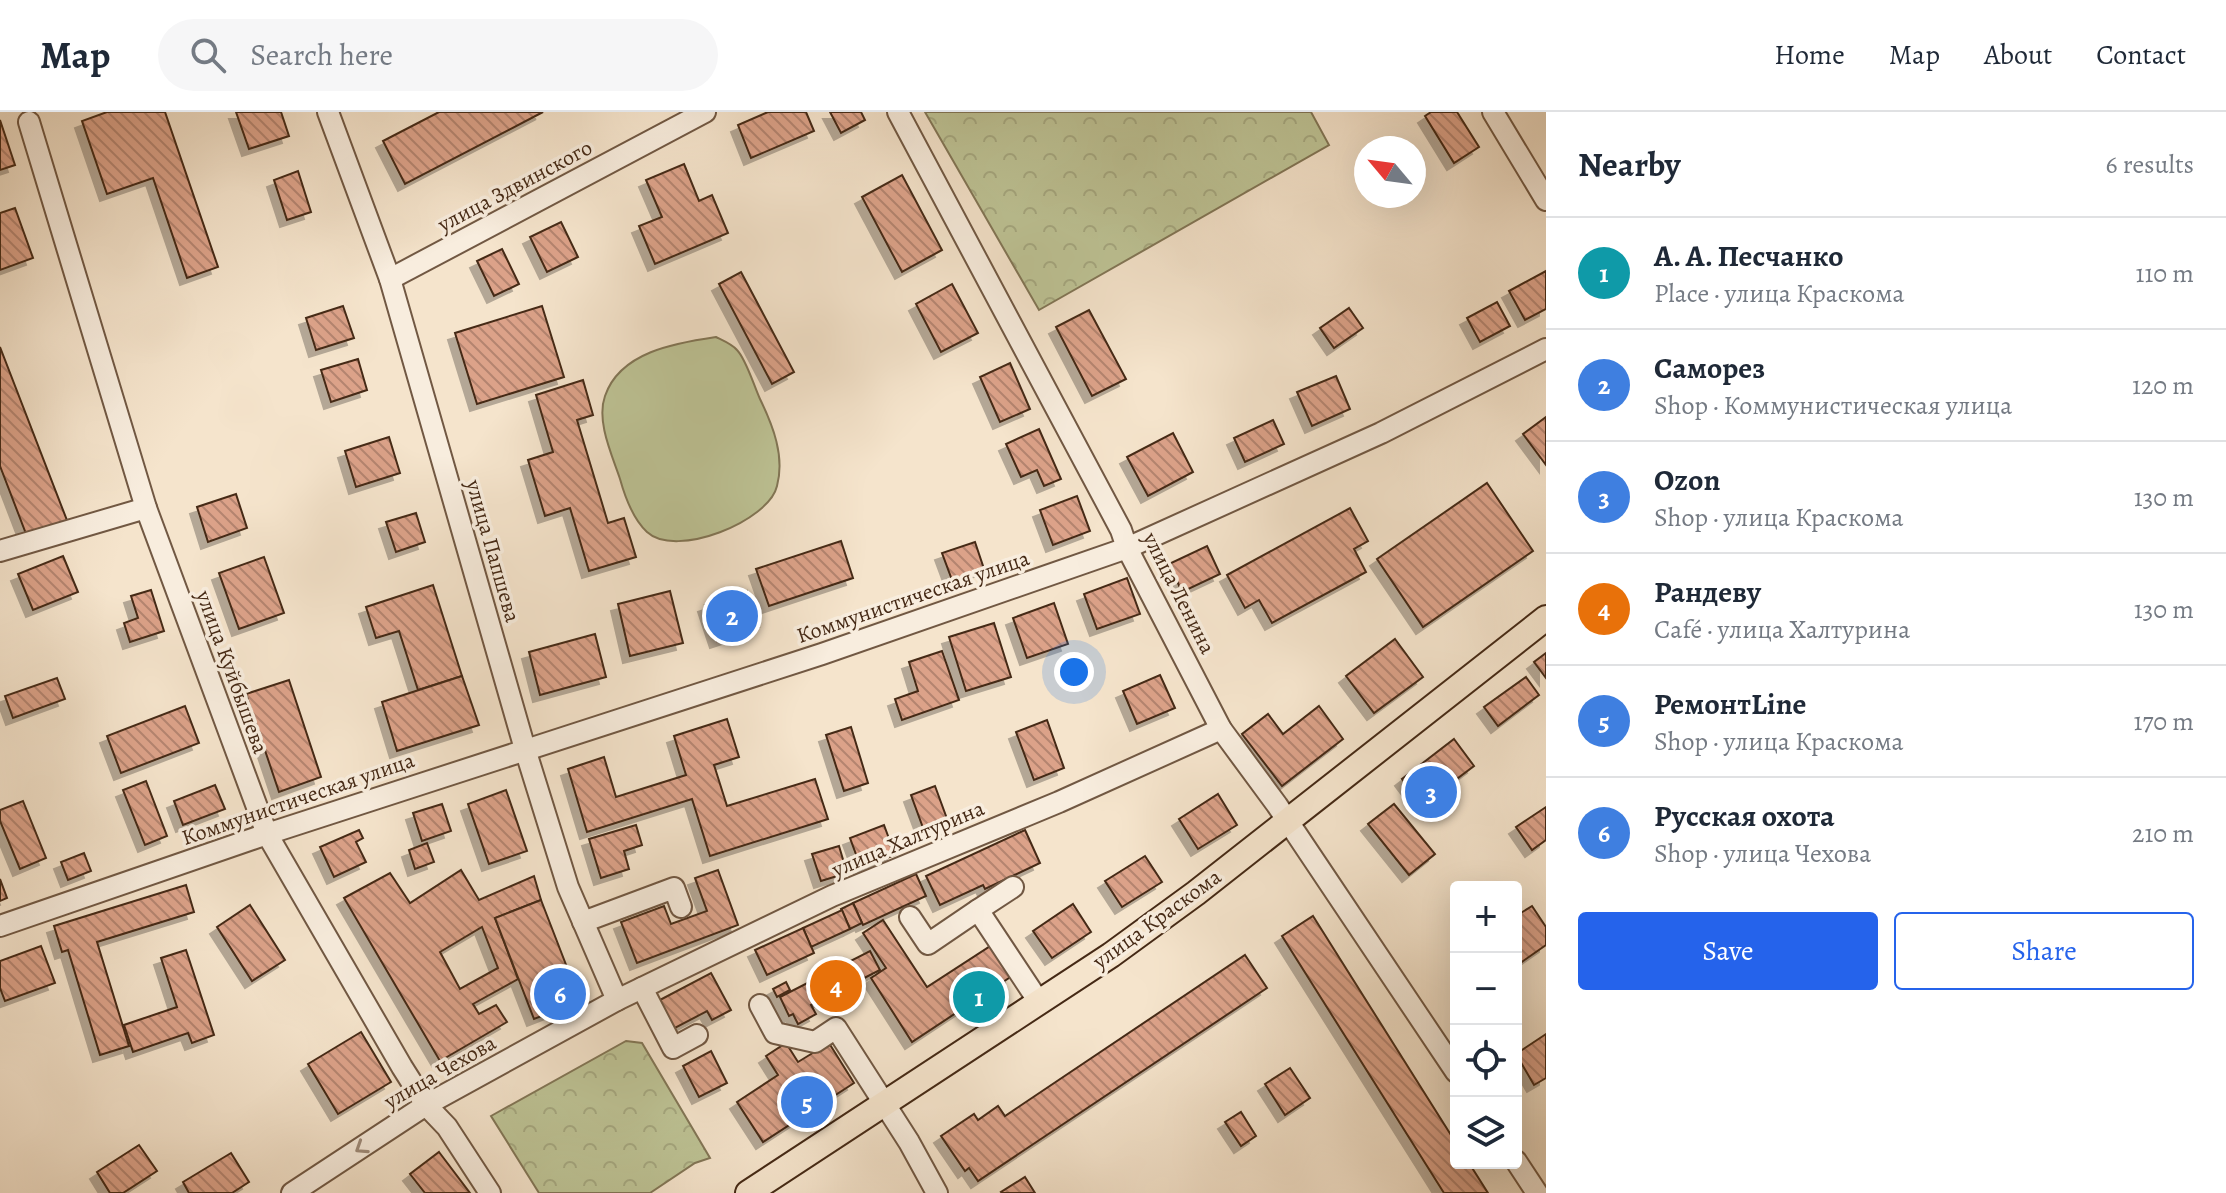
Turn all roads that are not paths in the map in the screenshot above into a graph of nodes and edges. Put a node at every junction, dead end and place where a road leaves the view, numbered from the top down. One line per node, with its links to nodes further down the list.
1 (328, 112): 7 (street, улица Папшева)
2 (705, 112): 7 (street, улица Здвинского)
3 (898, 112): 10 (street, улица Ленина)
4 (1493, 112): 6 (street)
5 (29, 115): 9 (street, улица Куйбышева)
6 (1546, 200)
7 (390, 279): 14 (street, улица Папшева)
8 (1546, 349): 10 (street, Коммунистическая улица)
9 (146, 508): 11 (street); 16 (street, улица Куйбышева)
10 (1127, 548): 13 (street, улица Ленина); 14 (street, Коммунистическая улица)
11 (0, 551)
12 (1546, 618): 15 (main road, улица Краскома)
13 (1221, 729): 15 (street, улица Ленина); 23 (street, улица Халтурина)
14 (525, 749): 16 (street, Коммунистическая улица); 21 (street, улица Папшева)
15 (1287, 821): 25 (main road, улица Краскома); 28 (street, улица Ленина)
16 (267, 834): 22 (street, Коммунистическая улица); 30 (street, улица Куйбышева)
17 (1013, 887): 19 (street)
18 (681, 907): 21 (street)
19 (978, 910): 20 (street); 25 (street)
20 (910, 917)
21 (583, 922): 24 (street, улица Папшева)
22 (0, 926)
23 (642, 988): 24 (street, улица Халтурина); 27 (street)
24 (617, 1000): 30 (street, улица Чехова)
25 (1039, 1002): 29 (main road, улица Краскома)
26 (760, 1005): 29 (street)
27 (697, 1035)
28 (1450, 1063)
29 (885, 1104): 32 (main road, улица Краскома); 36 (street)
30 (426, 1105): 33 (street, улица Чехова, one-way to 33); 34 (street, улица Куйбышева)
31 (1521, 1169): 37 (street)
32 (773, 1186): 35 (main road, улица Краскома)
33 (292, 1193)
34 (490, 1193)
35 (748, 1193)
36 (937, 1193)
37 (1537, 1193)

